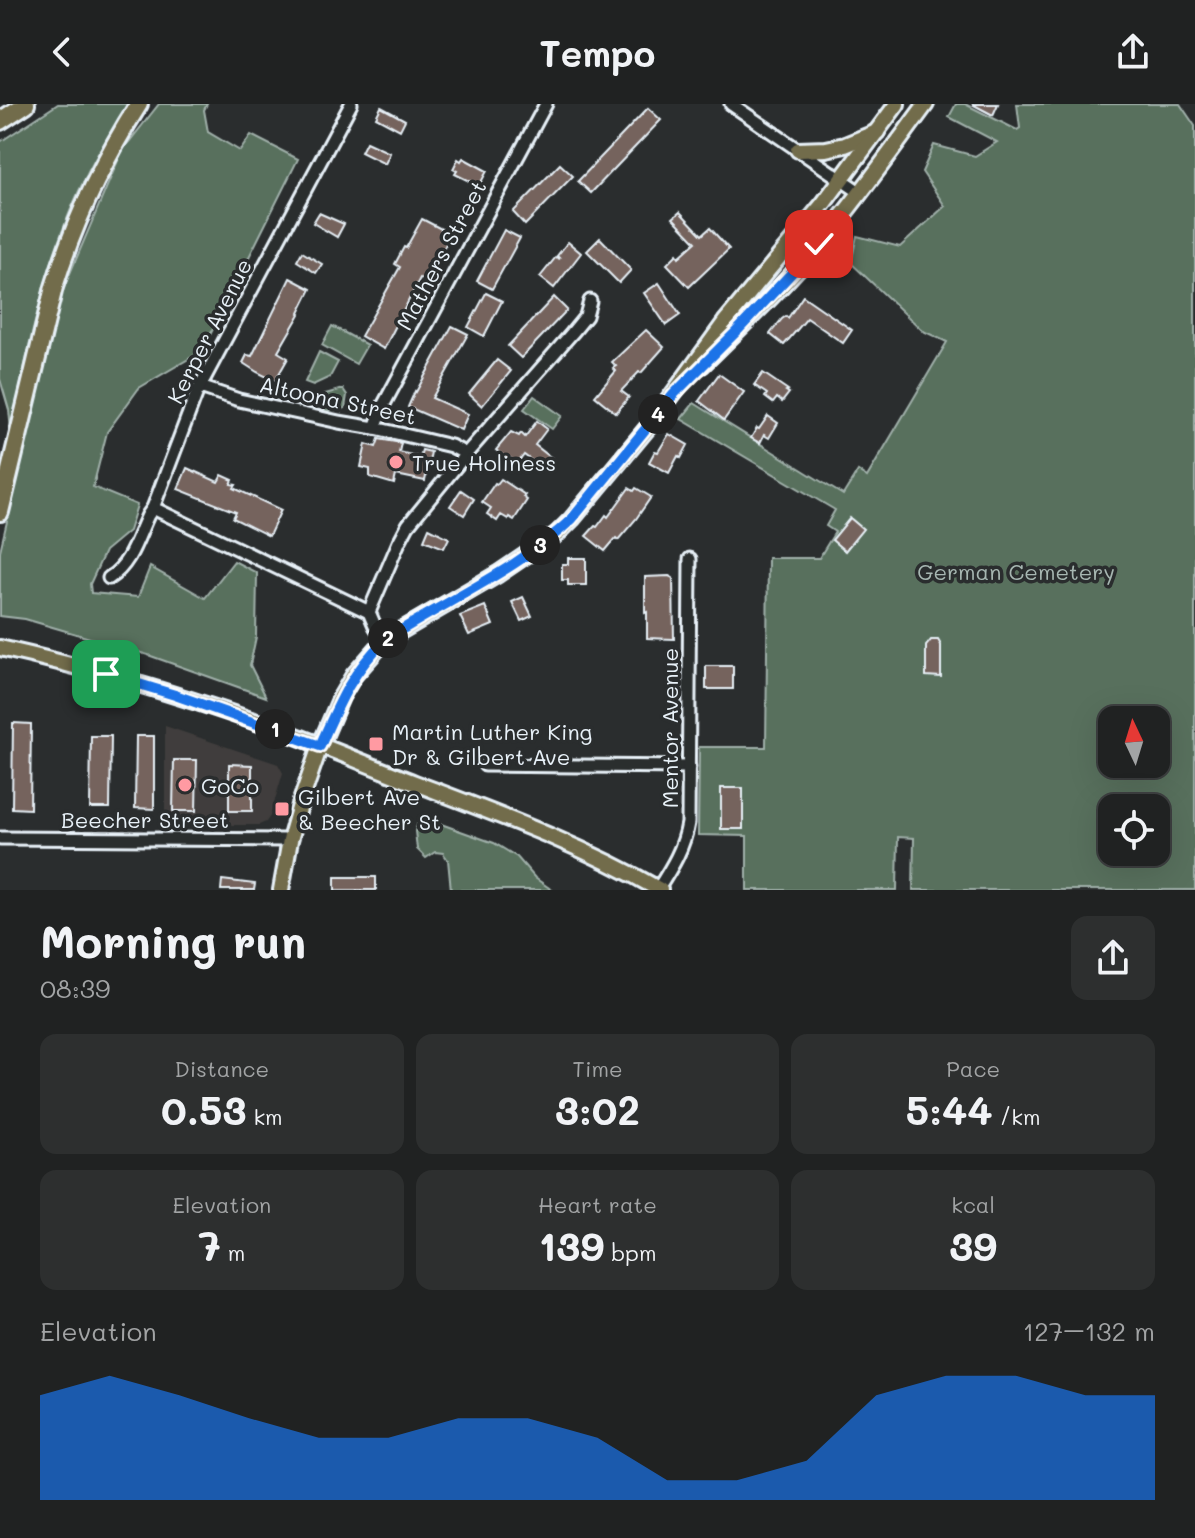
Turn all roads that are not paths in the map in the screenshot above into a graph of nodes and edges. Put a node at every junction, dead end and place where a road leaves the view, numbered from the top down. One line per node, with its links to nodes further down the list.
1 (26, 104): 8 (highway)
2 (139, 104): 19 (highway)
3 (351, 104): 14 (street, Kerper Avenue)
4 (546, 104): 16 (street, Mathers Street)
5 (731, 104): 10 (street)
6 (897, 104): 9 (main road)
7 (926, 104): 12 (main road)
8 (0, 121)
9 (877, 132): 10 (main road); 11 (main road)
10 (798, 150): 11 (street)
11 (842, 180): 12 (street); 15 (main road)
12 (861, 193): 15 (main road)
13 (590, 301): 17 (street)
14 (200, 387): 16 (street, Altoona Street); 18 (street, Kerper Avenue)
15 (674, 394): 23 (main road)
16 (375, 428): 17 (street, Altoona Street)
17 (466, 454): 22 (street)
18 (153, 508): 21 (street, Kerper Avenue); 22 (street)
19 (0, 512)
20 (690, 559): 27 (street, Mentor Avenue)
21 (109, 578)
22 (369, 612): 23 (street)
23 (385, 640): 25 (main road)
24 (0, 648): 25 (main road)
25 (320, 746): 29 (main road); 31 (main road)
26 (485, 765): 27 (street)
27 (689, 767): 31 (street, Mentor Avenue)
28 (0, 838): 29 (street, Beecher Street)
29 (290, 840): 30 (main road)
30 (281, 890)
31 (659, 890)

